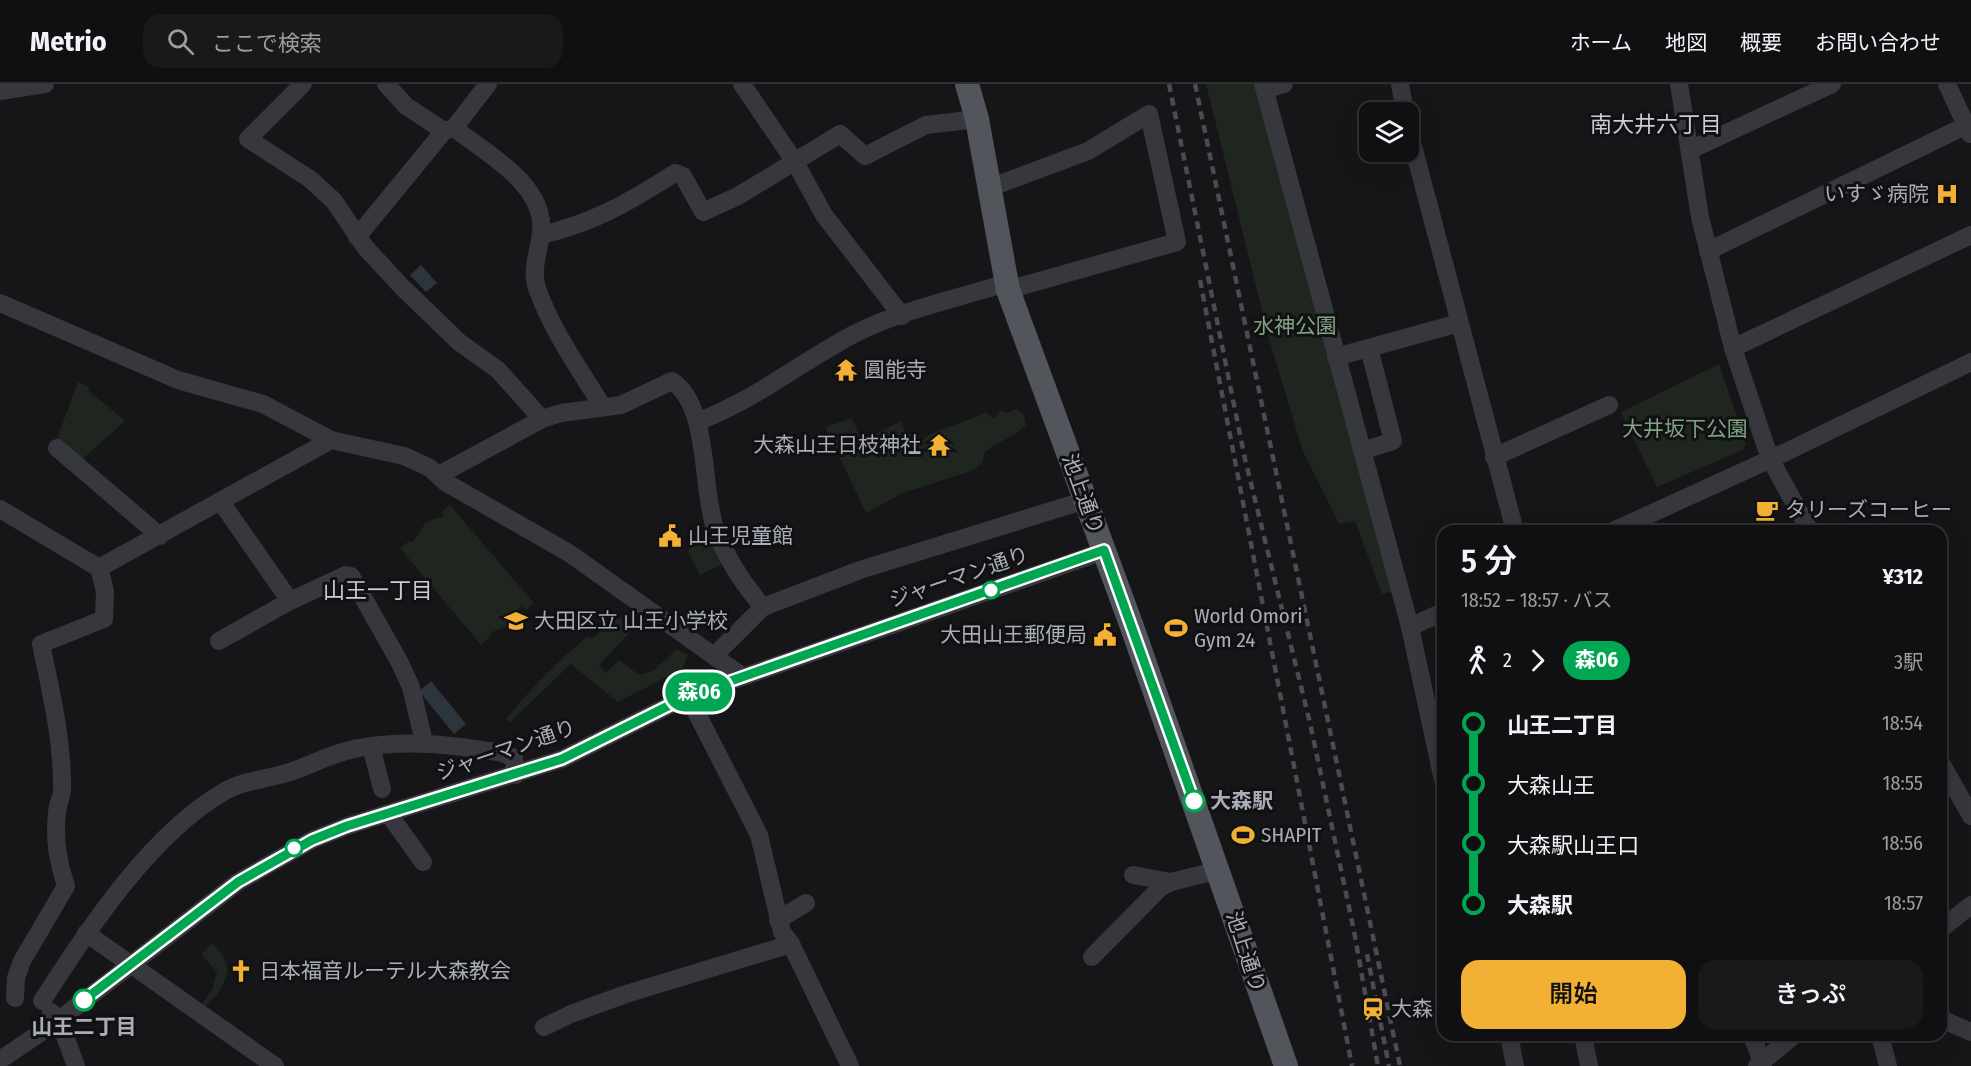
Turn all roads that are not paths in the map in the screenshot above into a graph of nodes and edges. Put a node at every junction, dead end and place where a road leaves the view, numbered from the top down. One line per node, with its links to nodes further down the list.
1 (45, 84): 13 (street)
2 (303, 84): 24 (street)
3 (386, 84): 17 (street)
4 (488, 84): 17 (street)
5 (742, 84): 19 (street)
6 (967, 84): 15 (main road, 池上通り)
7 (1284, 84): 12 (street)
8 (1400, 84): 14 (street)
9 (1678, 84): 18 (street)
10 (1832, 84): 18 (street)
11 (1947, 84): 16 (street)
12 (1264, 87): 32 (street)
13 (0, 91)
14 (1403, 102)
15 (977, 119): 19 (street); 21 (main road, 池上通り)
16 (1969, 128): 25 (street)
17 (449, 130): 22 (street); 24 (street)
18 (1690, 150): 25 (street)
19 (795, 162): 22 (street); 28 (street)
20 (1417, 162): 29 (street)
21 (989, 188): 26 (main road, 池上通り); 26 (street)
22 (541, 235): 35 (street)
23 (1971, 235): 31 (street)
24 (357, 237): 36 (street)
25 (1708, 251): 31 (street)
26 (1007, 286): 28 (street); 44 (main road, 池上通り)
27 (0, 303): 38 (street)
28 (902, 316): 37 (street)
29 (1459, 323): 30 (street); 41 (street)
30 (1369, 348): 32 (street); 40 (street)
31 (1733, 348): 42 (street)
32 (1336, 357): 40 (street)
33 (1971, 362): 42 (street)
34 (1609, 405): 41 (street)
35 (603, 408): 36 (street); 37 (street)
36 (542, 419): 43 (street)
37 (699, 421): 54 (street)
38 (331, 440): 43 (street); 45 (street)
39 (57, 448): 50 (street)
40 (1362, 451): 56 (street)
41 (1494, 458): 47 (street)
42 (1770, 459): 48 (street); 49 (street)
43 (439, 475): 58 (street)
44 (1086, 500): 51 (main road, 池上通り); 54 (street)
45 (221, 501): 50 (street); 53 (street)
46 (0, 509): 52 (street)
47 (1513, 525)
48 (1630, 525)
49 (1807, 525)
50 (160, 536): 52 (street)
51 (1104, 550): 59 (street, ジャーマン通り); 70 (main road, 池上通り)
52 (99, 568): 82 (street)
53 (290, 601): 57 (street); 61 (street)
54 (763, 607): 58 (street)
55 (1437, 615): 56 (street)
56 (1410, 627): 63 (street)
57 (219, 641)
58 (714, 656): 59 (street)
59 (742, 676): 60 (street, ジャーマン通り)
60 (688, 696): 65 (street, ジャーマン通り); 75 (street)
61 (424, 742): 62 (street); 65 (street)
62 (371, 746): 66 (street); 77 (street)
63 (1437, 752)
64 (1947, 774): 68 (street)
65 (516, 775): 67 (street, ジャーマン通り)
66 (382, 789)
67 (388, 813): 69 (street); 80 (street, ジャーマン通り)
68 (1971, 816)
69 (423, 862)
70 (1219, 870): 72 (street); 97 (main road, 池上通り)
71 (1133, 875): 72 (street)
72 (1171, 882): 79 (street)
73 (806, 903): 75 (street)
74 (1971, 905): 76 (street)
75 (778, 920): 78 (street)
76 (1947, 924)
77 (86, 933): 80 (street); 81 (street)
78 (791, 944): 85 (street); 96 (street)
79 (1092, 957)
80 (129, 964): 83 (street, ジャーマン通り); 95 (street)
81 (42, 1001): 82 (street); 83 (street)
82 (7, 1003)
83 (58, 1020): 92 (street, ジャーマン通り); 94 (street)
84 (1947, 1022): 86 (street)
85 (544, 1027)
86 (1971, 1032)
87 (1510, 1041): 98 (street)
88 (1584, 1041): 99 (street)
89 (1754, 1041): 93 (street)
90 (1787, 1041): 93 (street)
91 (1882, 1041): 100 (street)
92 (0, 1060)
93 (1760, 1065)
94 (76, 1066)
95 (275, 1066)
96 (850, 1066)
97 (1286, 1066)
98 (1515, 1066)
99 (1589, 1066)
100 (1888, 1066)

